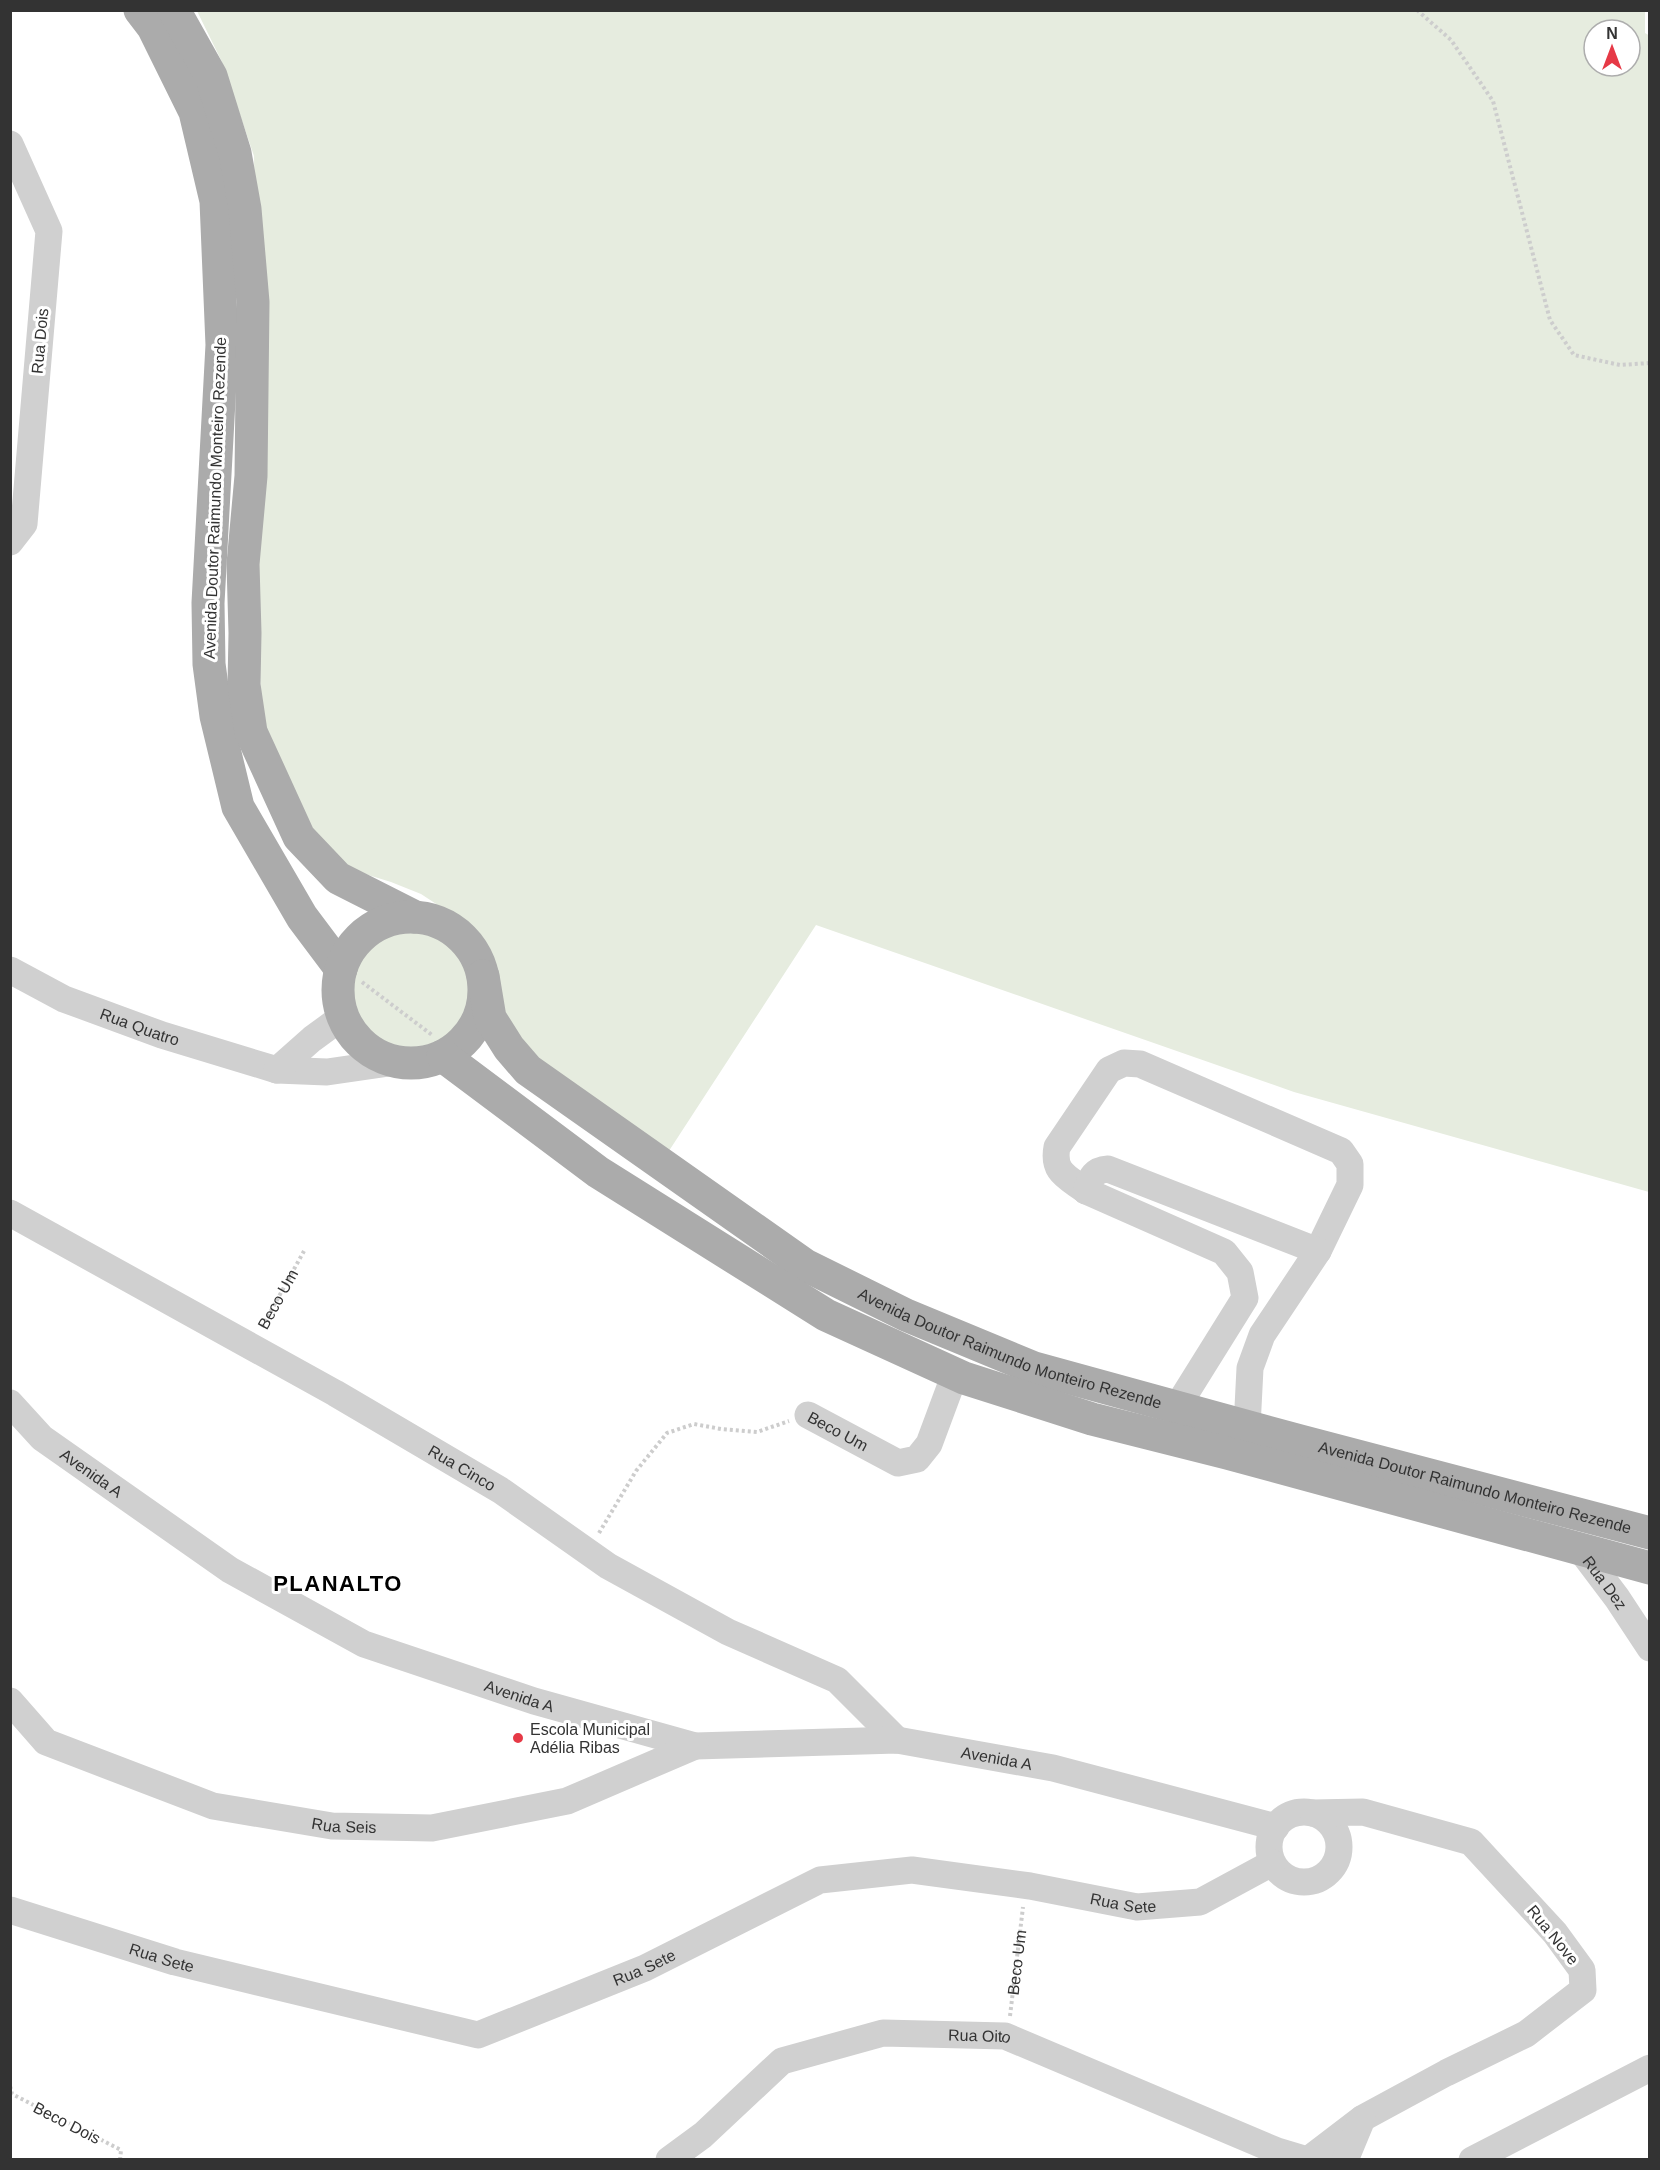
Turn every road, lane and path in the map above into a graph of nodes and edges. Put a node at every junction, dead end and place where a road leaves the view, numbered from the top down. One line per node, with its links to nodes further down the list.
1 (140, 10): 9 (main road, Avenida Doutor Raimundo Monteiro Rezende)
2 (174, 10): 8 (main road, Avenida Doutor Raimundo Monteiro Rezende)
3 (1417, 10): 5 (path)
4 (10, 144): 6 (street, Rua Dois)
5 (1650, 363)
6 (17, 533): 7 (street)
7 (10, 558)
8 (415, 917): 9 (main road, Avenida Doutor Raimundo Monteiro Rezende); 11 (main road, Avenida Doutor Raimundo Monteiro Rezende)
9 (342, 966): 12 (main road); 13 (path)
10 (10, 970): 15 (street, Rua Quatro)
11 (483, 976): 13 (main road, Avenida Doutor Raimundo Monteiro Rezende); 23 (main road, Avenida Doutor Raimundo Monteiro Rezende)
12 (342, 1017): 14 (main road); 15 (street)
13 (448, 1053): 14 (main road); 21 (main road, Avenida Doutor Raimundo Monteiro Rezende)
14 (396, 1062): 15 (street, Rua Quatro)
15 (277, 1070)
16 (1086, 1191): 19 (street); 19 (street); 23 (street)
17 (10, 1213): 20 (street, Rua Cinco)
18 (304, 1251): 20 (path, Beco Um)
19 (1318, 1251): 25 (street)
20 (252, 1347): 28 (street, Rua Cinco)
21 (955, 1374): 24 (street, Beco Um); 27 (main road, Avenida Doutor Raimundo Monteiro Rezende)
22 (10, 1403): 33 (street, Avenida A)
23 (1177, 1407): 25 (main road, Avenida Doutor Raimundo Monteiro Rezende)
24 (808, 1414): 28 (path, Beco Um)
25 (1247, 1427): 26 (main road, Avenida Doutor Raimundo Monteiro Rezende)
26 (1650, 1533)
27 (1580, 1549): 29 (main road, Avenida Doutor Raimundo Monteiro Rezende); 30 (street, Rua Dez)
28 (588, 1552): 32 (street, Rua Cinco)
29 (1650, 1568)
30 (1650, 1648)
31 (10, 1701): 33 (street, Rua Seis)
32 (897, 1740): 33 (street, Avenida A); 35 (street, Avenida A)
33 (696, 1746)
34 (1313, 1813): 35 (street); 36 (street); 42 (street, Rua Nove)
35 (1275, 1827): 36 (street)
36 (1272, 1863): 37 (street, Rua Sete)
37 (1025, 1886): 38 (street, Rua Sete); 39 (path, Beco Um)
38 (10, 1910)
39 (1008, 2038): 44 (street, Rua Oito); 45 (street, Rua Oito)
40 (1650, 2068): 47 (street)
41 (10, 2086): 43 (path, Beco Dois)
42 (1363, 2118): 45 (street, Rua Nove); 46 (street)
43 (120, 2160)
44 (669, 2160)
45 (1307, 2160)
46 (1345, 2160)
47 (1472, 2160)

